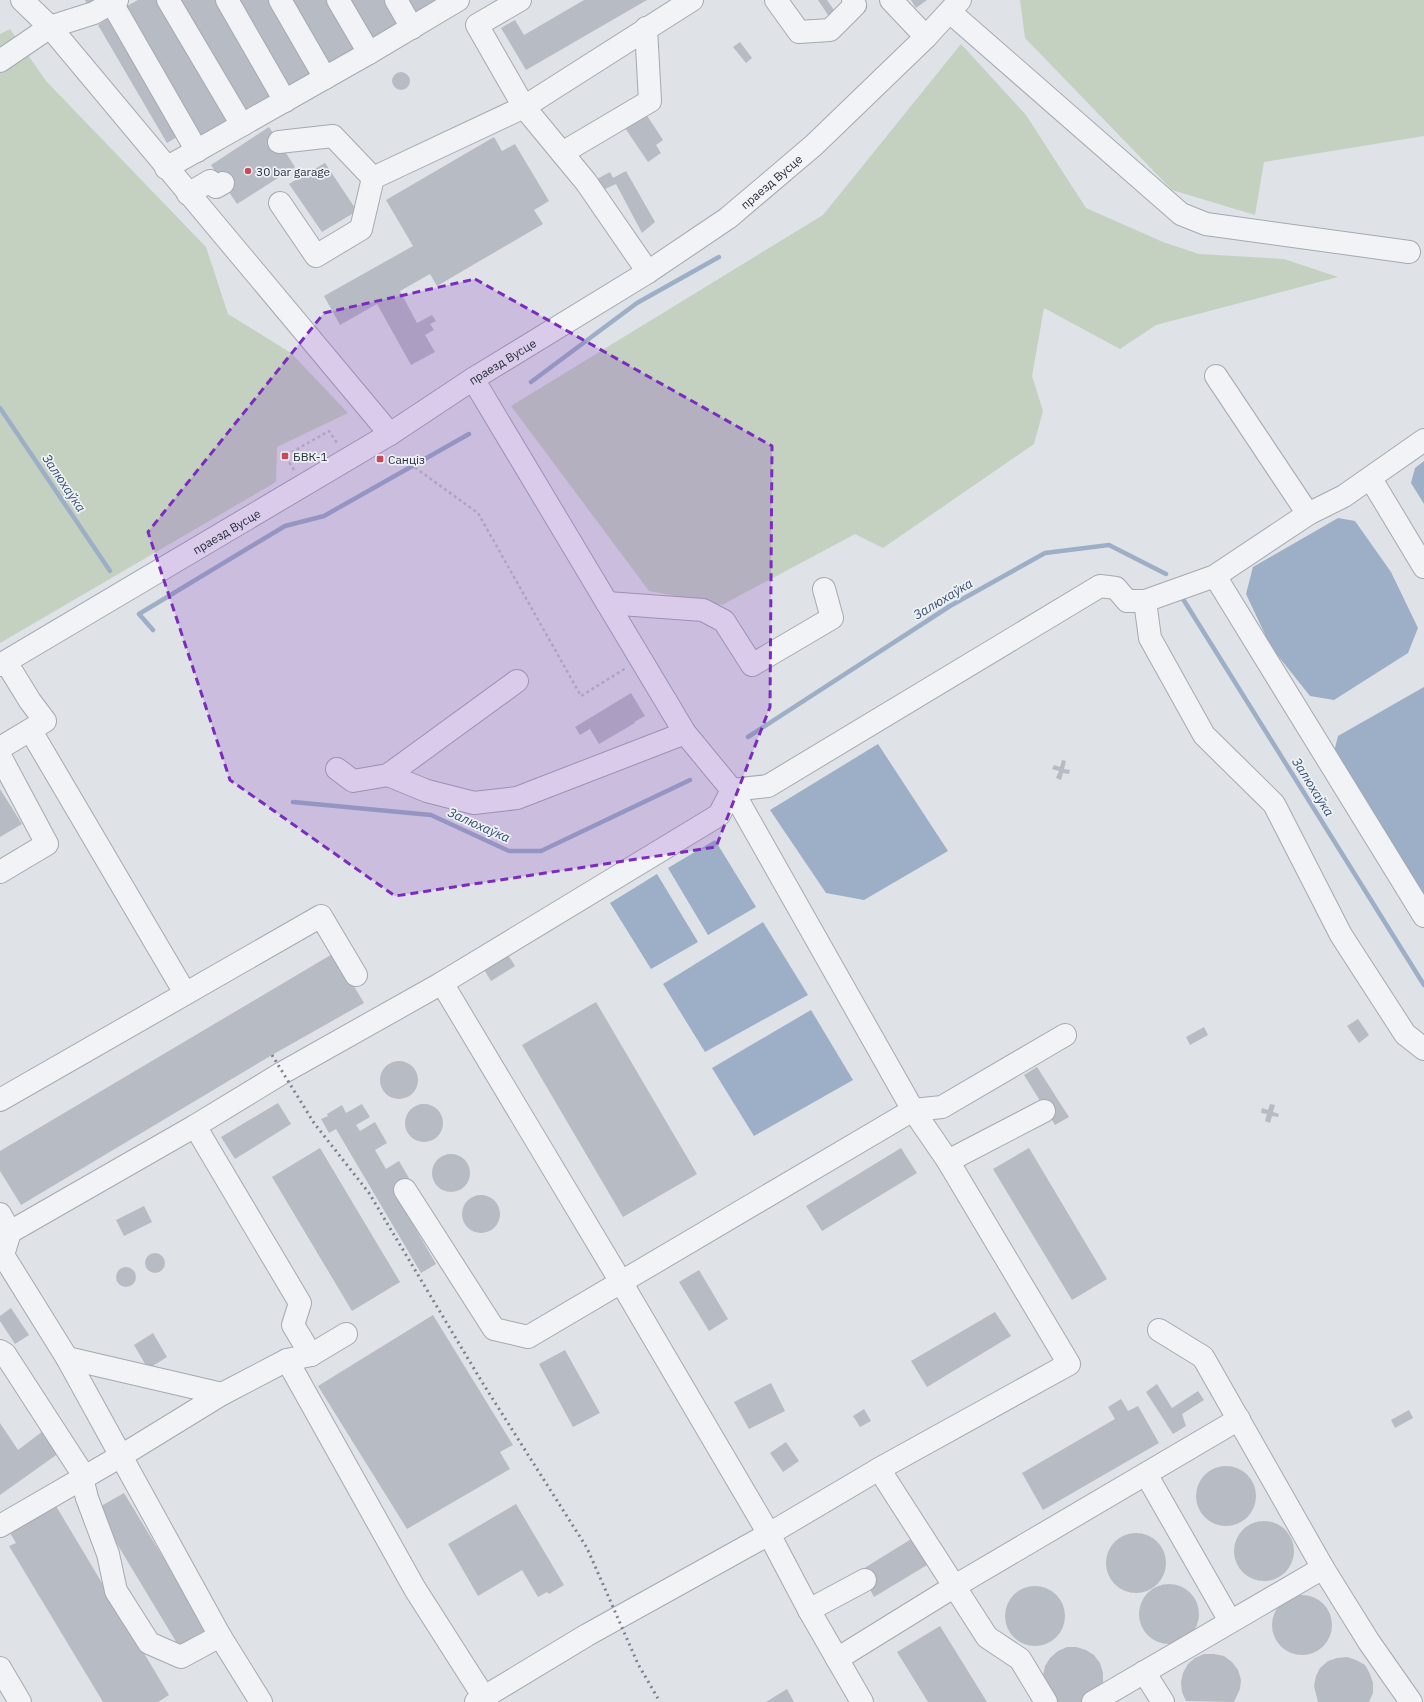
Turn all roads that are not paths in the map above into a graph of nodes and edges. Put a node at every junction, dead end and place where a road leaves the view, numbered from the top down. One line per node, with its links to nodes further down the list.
1 (22, 0): 15 (street)
2 (168, 0): 24 (street)
3 (227, 0): 22 (street)
4 (280, 0): 21 (street)
5 (338, 0): 19 (street)
6 (396, 0): 16 (street)
7 (520, 0): 23 (street)
8 (692, 0): 17 (street)
9 (776, 0): 10 (street)
10 (853, 0)
11 (891, 0): 18 (street)
12 (115, 1): 15 (street); 26 (street)
13 (451, 2): 16 (street)
14 (955, 6): 18 (street, праезд Вусце); 33 (street)
15 (50, 27): 20 (street); 28 (street)
16 (412, 28): 19 (street)
17 (646, 28): 23 (street); 27 (street)
18 (926, 37): 34 (street, праезд Вусце)
19 (369, 53): 21 (street)
20 (0, 61)
21 (325, 78): 22 (street)
22 (285, 101): 24 (street)
23 (524, 107): 27 (street); 29 (street)
24 (242, 125): 26 (street)
25 (279, 142): 29 (street)
26 (197, 151): 28 (street)
27 (562, 153): 34 (street)
28 (166, 168): 31 (street)
29 (373, 178): 32 (street)
30 (223, 183): 31 (street)
31 (188, 194): 37 (street)
32 (280, 204)
33 (1408, 252)
34 (648, 272): 36 (street, праезд Вусце)
35 (1216, 376): 40 (street)
36 (473, 378): 37 (street, праезд Вусце); 45 (street)
37 (390, 434): 46 (street, праезд Вусце)
38 (1424, 440): 39 (street)
39 (1371, 479): 40 (street); 41 (street)
40 (1308, 514): 42 (street)
41 (1424, 567)
42 (1215, 576): 44 (street); 56 (street)
43 (824, 589): 45 (street)
44 (1145, 601): 54 (street); 61 (street)
45 (607, 603): 49 (street)
46 (3, 663): 48 (street)
47 (517, 681): 53 (street)
48 (30, 731): 50 (street); 59 (street)
49 (684, 733): 53 (street); 54 (street)
50 (0, 748)
51 (0, 756): 55 (street)
52 (337, 769): 53 (street)
53 (388, 775)
54 (732, 790): 58 (street); 63 (street)
55 (0, 872)
56 (1424, 916)
57 (356, 975): 59 (street)
58 (442, 983): 65 (street); 69 (street)
59 (185, 993): 62 (street)
60 (1065, 1035): 63 (street)
61 (1424, 1049)
62 (0, 1100)
63 (913, 1110): 66 (street); 69 (street)
64 (1044, 1111): 66 (street)
65 (195, 1126): 68 (street); 73 (street)
66 (948, 1161): 79 (street)
67 (405, 1190): 69 (street)
68 (5, 1223): 74 (street)
69 (621, 1282): 83 (street)
70 (1159, 1330): 77 (street)
71 (346, 1334): 73 (street)
72 (0, 1351): 81 (street)
73 (311, 1355): 75 (street)
74 (67, 1358): 76 (street); 78 (street)
75 (287, 1360): 76 (street); 94 (street)
76 (222, 1394): 78 (street)
77 (1239, 1419): 80 (street); 84 (street)
78 (121, 1456): 81 (street); 89 (street)
79 (878, 1469): 83 (street); 86 (street)
80 (1146, 1474): 86 (street); 88 (street)
81 (84, 1476): 82 (street); 89 (street)
82 (0, 1526)
83 (769, 1534): 87 (street); 94 (street)
84 (1323, 1568): 88 (street); 93 (street)
85 (865, 1580): 87 (street)
86 (955, 1586): 90 (street); 98 (street)
87 (809, 1610): 90 (street)
88 (1230, 1621): 92 (street)
89 (220, 1636): 96 (street)
90 (837, 1659): 97 (street)
91 (0, 1668): 95 (street)
92 (1144, 1672): 99 (street); 100 (street)
93 (1413, 1698)
94 (483, 1700)
95 (20, 1702)
96 (260, 1702)
97 (862, 1702)
98 (1046, 1702)
99 (1093, 1702)
100 (1163, 1702)

